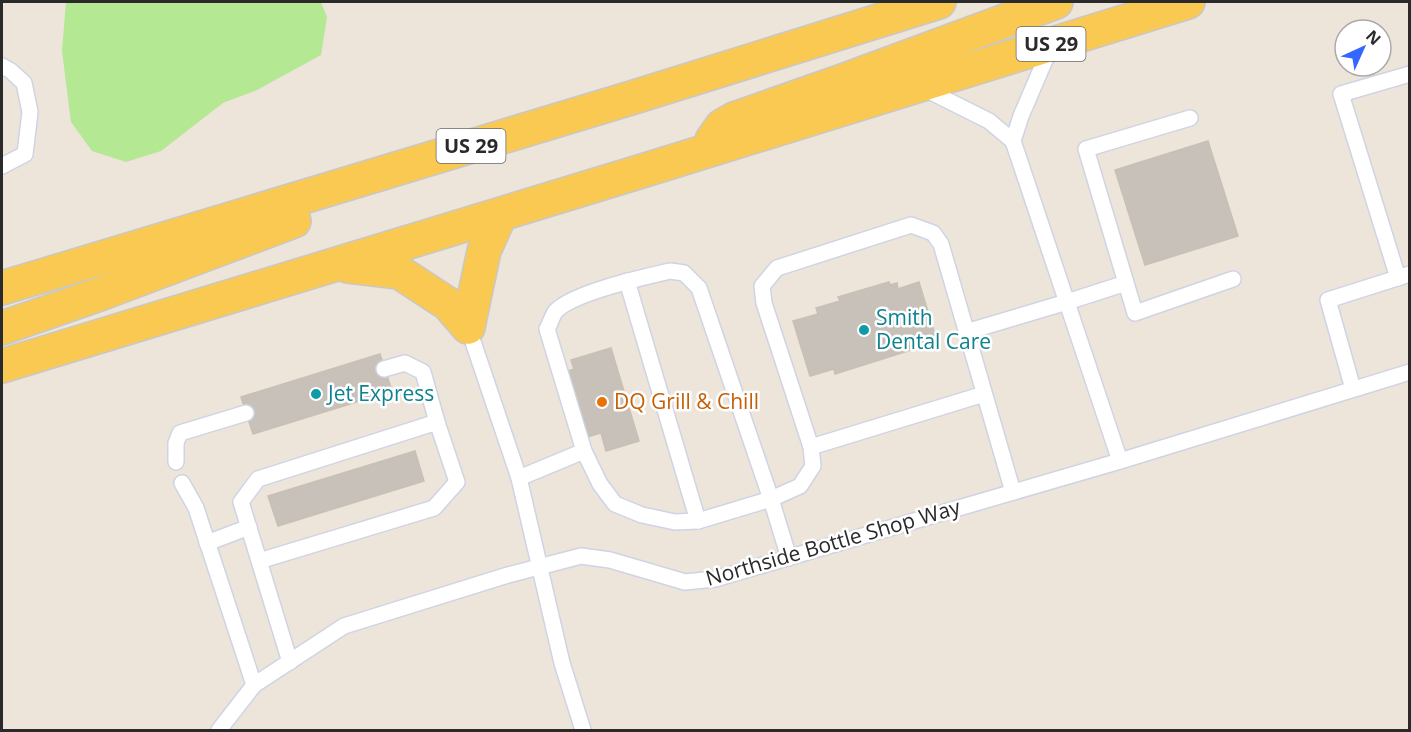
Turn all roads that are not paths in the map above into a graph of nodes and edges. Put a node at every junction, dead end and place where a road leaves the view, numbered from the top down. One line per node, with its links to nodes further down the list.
1 (939, 2): 4 (main road, US 29)
2 (1056, 2): 11 (main road)
3 (1188, 2): 5 (main road, US 29)
4 (890, 10): 13 (main road, US 29)
5 (1052, 44): 8 (main road, US 29); 10 (lane)
6 (2, 66): 12 (lane)
7 (1410, 74): 16 (lane)
8 (918, 86): 10 (lane); 11 (main road, US 29)
9 (1190, 118): 19 (lane)
10 (1013, 141): 21 (lane)
11 (704, 151): 14 (main road, US 29)
12 (2, 166)
13 (394, 169): 20 (main road, US 29); 23 (main road)
14 (500, 215): 15 (main road, US 29); 22 (main road)
15 (335, 265): 22 (main road); 25 (main road, US 29)
16 (1404, 276): 28 (lane)
17 (1233, 279): 19 (lane)
18 (627, 281): 33 (lane); 39 (lane); 40 (lane)
19 (1126, 283): 21 (lane)
20 (2, 288)
21 (1067, 302): 24 (lane); 35 (lane)
22 (468, 327): 36 (lane)
23 (2, 328)
24 (966, 332): 29 (lane); 32 (lane)
25 (2, 366)
26 (384, 369): 31 (lane)
27 (1410, 372): 28 (lane, Northside Bottle Shop Way)
28 (1353, 389): 35 (lane, Northside Bottle Shop Way)
29 (984, 394): 32 (lane); 38 (lane)
30 (246, 413): 34 (lane)
31 (437, 422): 41 (lane); 44 (lane)
32 (812, 447): 39 (lane)
33 (584, 451): 36 (lane); 40 (lane)
34 (182, 460)
35 (1120, 461): 38 (lane, Northside Bottle Shop Way)
36 (519, 478): 45 (lane)
37 (188, 481): 42 (lane)
38 (1013, 492): 43 (lane, Northside Bottle Shop Way)
39 (771, 499): 40 (lane); 43 (lane)
40 (698, 521)
41 (249, 527): 42 (lane); 44 (lane)
42 (207, 543): 47 (lane)
43 (789, 558): 45 (lane, Northside Bottle Shop Way)
44 (259, 561): 46 (lane)
45 (539, 567): 46 (lane, Northside Bottle Shop Way); 49 (lane)
46 (290, 662): 47 (lane, Northside Bottle Shop Way)
47 (254, 685): 48 (lane, Northside Bottle Shop Way)
48 (219, 730)
49 (583, 730)

